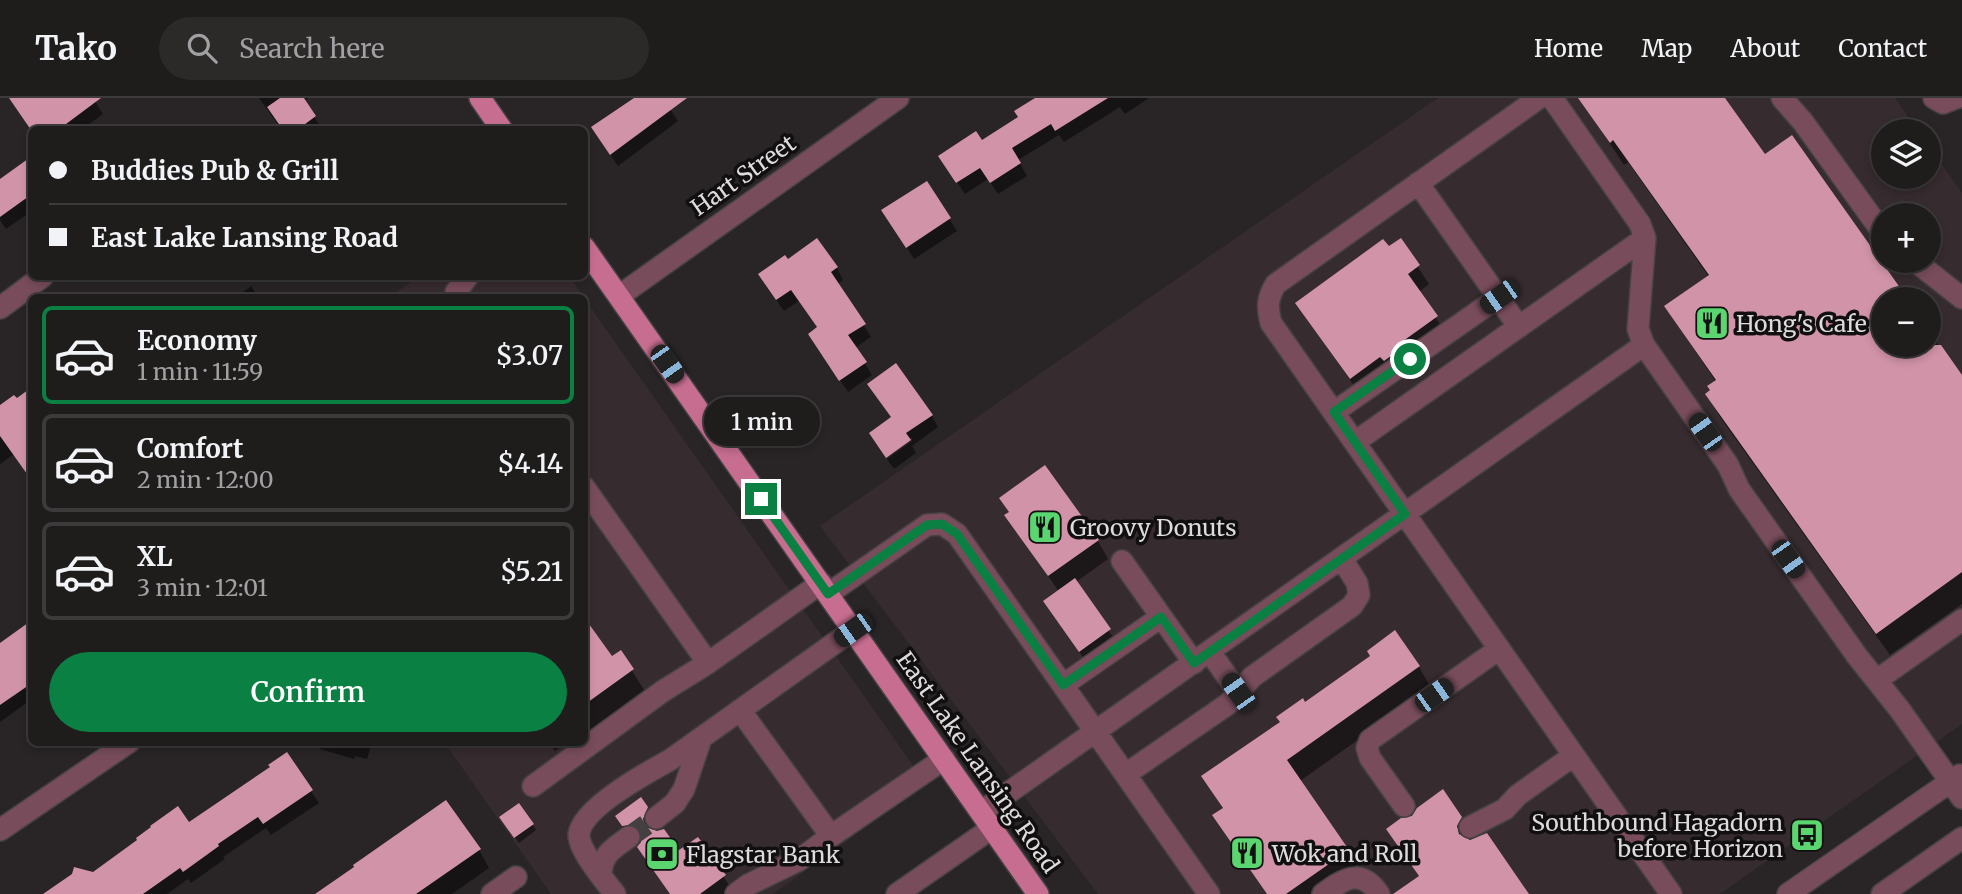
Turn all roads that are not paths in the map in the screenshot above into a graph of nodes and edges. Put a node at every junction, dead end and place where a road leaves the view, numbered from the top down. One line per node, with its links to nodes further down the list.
1 (480, 98): 8 (main road)
2 (898, 98): 15 (street, Hart Street)
3 (1539, 98): 9 (street)
4 (1552, 98): 11 (street)
5 (1782, 98): 10 (street)
6 (1934, 98): 7 (street)
7 (1956, 98)
8 (499, 126)
9 (1418, 183): 16 (street); 21 (street)
10 (1871, 216)
11 (1645, 238): 19 (street); 20 (street)
12 (588, 253): 15 (main road, East Lake Lansing Road)
13 (1930, 273): 17 (street)
14 (38, 280): 18 (street)
15 (619, 296): 27 (main road, East Lake Lansing Road)
16 (1499, 297): 19 (street); 21 (street)
17 (1962, 298)
18 (0, 308)
19 (1519, 327): 22 (street)
20 (1644, 345): 24 (street); 34 (street)
21 (1334, 412): 22 (street)
22 (1355, 442): 24 (street)
23 (588, 493): 33 (street)
24 (1405, 514): 25 (street); 31 (street)
25 (1342, 559): 32 (street); 36 (street)
26 (1122, 561): 28 (street)
27 (824, 589): 30 (main road, East Lake Lansing Road); 33 (street); 35 (street)
28 (1161, 617): 32 (street); 35 (street)
29 (1962, 620): 34 (street)
30 (853, 630): 37 (street); 44 (main road, East Lake Lansing Road)
31 (1499, 649): 43 (street); 48 (street)
32 (1202, 658): 36 (street); 38 (street)
33 (708, 663): 41 (street)
34 (1877, 680): 46 (street)
35 (1063, 685): 38 (street)
36 (1238, 692): 45 (street)
37 (740, 710): 39 (street); 53 (street)
38 (1096, 733): 45 (street); 50 (street)
39 (701, 739): 49 (street); 56 (street)
40 (123, 746): 52 (street)
41 (588, 746)
42 (588, 746): 47 (street)
43 (1573, 756): 51 (street); 66 (street)
44 (944, 759): 50 (main road, East Lake Lansing Road); 53 (street)
45 (1126, 774): 63 (street)
46 (1958, 785): 67 (street)
47 (533, 786)
48 (1404, 806)
49 (656, 818)
50 (987, 820): 61 (street); 62 (main road, East Lake Lansing Road)
51 (1470, 827)
52 (0, 830)
53 (831, 836): 60 (street)
54 (629, 837): 56 (street)
55 (1962, 838): 68 (street)
56 (601, 875): 59 (street)
57 (516, 877): 58 (street)
58 (492, 894)
59 (615, 894)
60 (736, 894)
61 (897, 894)
62 (1038, 894)
63 (1209, 894)
64 (1323, 894): 65 (street)
65 (1379, 894)
66 (1671, 894)
67 (1788, 894)
68 (1882, 894)

